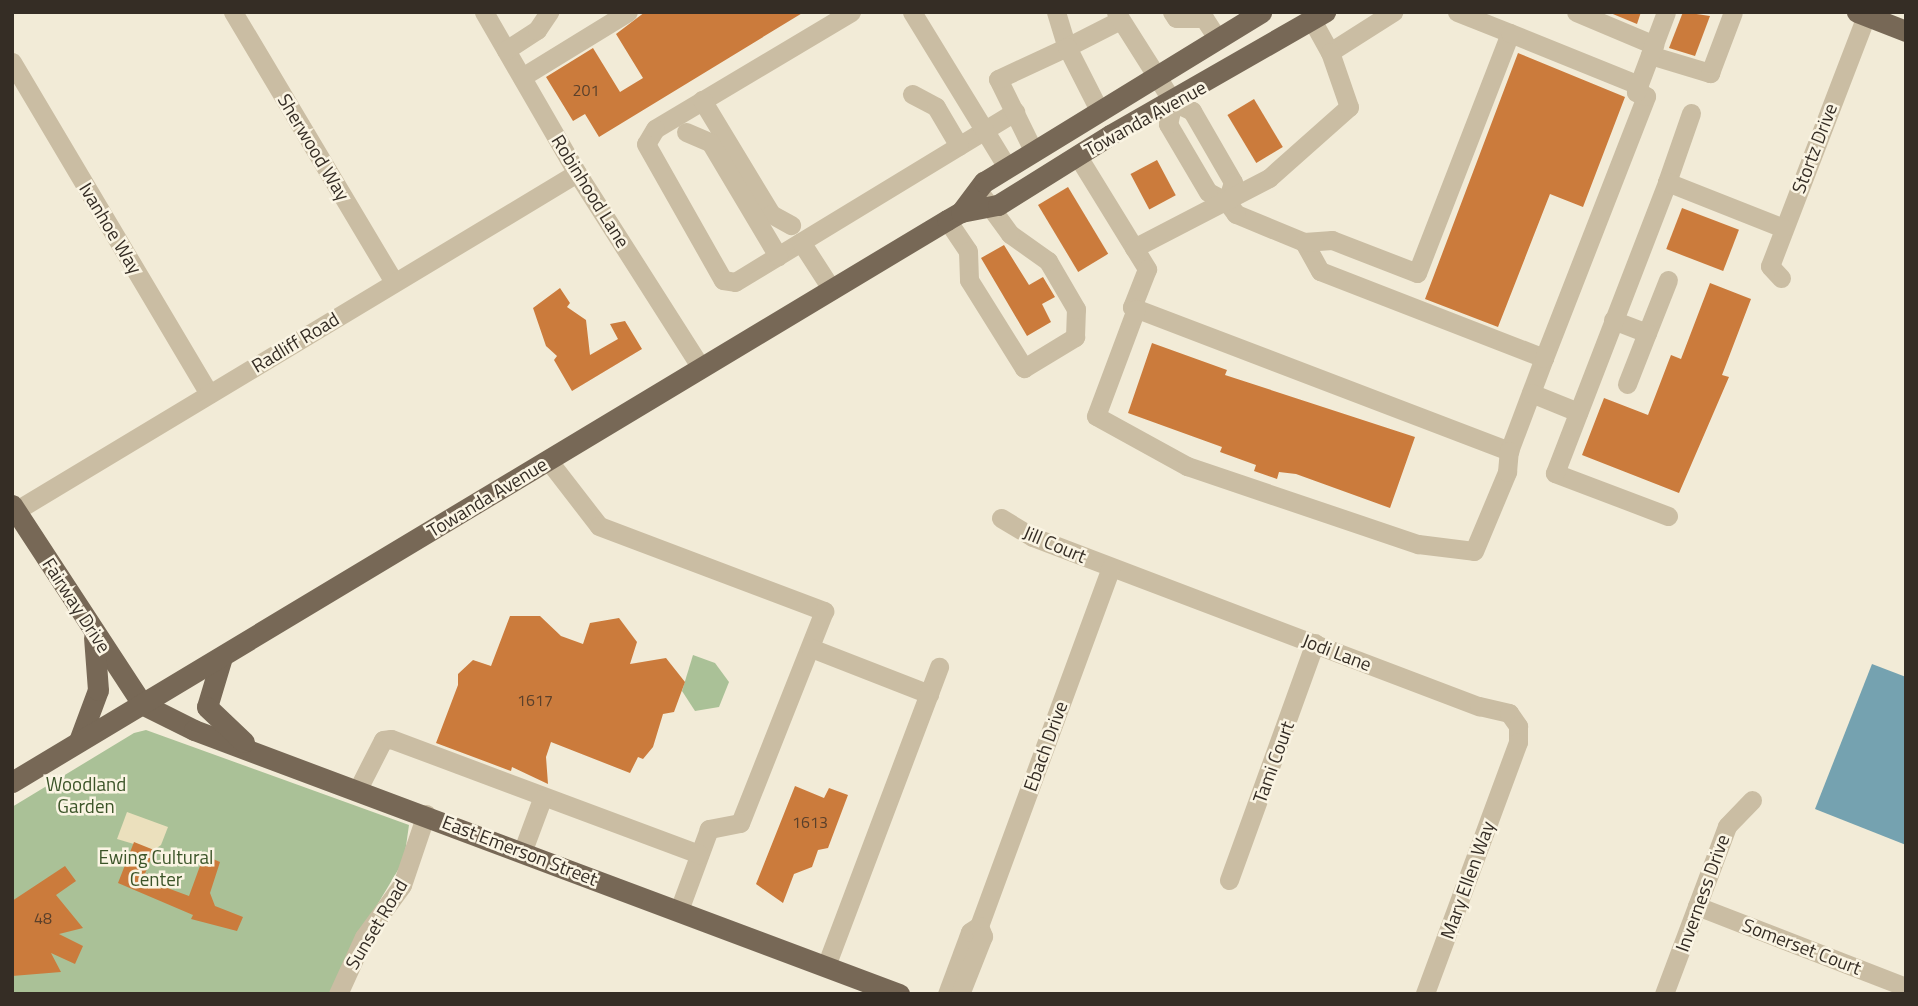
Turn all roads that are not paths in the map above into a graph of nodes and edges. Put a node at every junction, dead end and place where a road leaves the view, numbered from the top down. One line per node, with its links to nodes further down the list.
1 (233, 12): 53 (street, Sherwood Way)
2 (484, 12): 22 (street, Robinhood Lane)
3 (549, 12): 22 (street)
4 (628, 12): 27 (street)
5 (851, 12): 30 (street)
6 (912, 12): 36 (street)
7 (1056, 12): 21 (street)
8 (1172, 12): 20 (street)
9 (1261, 12): 20 (main road, Towanda Avenue)
10 (1394, 12): 24 (street)
11 (1457, 12): 19 (street)
12 (1576, 12): 23 (street)
13 (1666, 12): 23 (street)
14 (1733, 12): 23 (street)
15 (1862, 14): 18 (main road); 46 (street, Stortz Drive)
16 (1118, 16): 21 (street); 26 (street)
17 (1319, 16): 24 (street); 31 (main road, Towanda Avenue)
18 (1906, 31)
19 (1510, 33): 28 (street); 48 (street)
20 (1217, 38): 26 (main road, Towanda Avenue)
21 (1067, 47): 32 (street); 33 (street)
22 (506, 50): 27 (street, Robinhood Lane)
23 (1652, 50): 28 (street)
24 (1330, 52): 43 (street)
25 (12, 62): 62 (street, Ivanhoe Way)
26 (1156, 76): 31 (street); 32 (main road, Towanda Avenue)
27 (522, 77): 40 (street, Robinhood Lane)
28 (1639, 85): 58 (street)
29 (912, 94): 36 (street)
30 (702, 100): 45 (street); 50 (street)
31 (1173, 102): 38 (main road, Towanda Avenue); 43 (street); 43 (street)
32 (1099, 110): 37 (main road, Towanda Avenue)
33 (1015, 112): 36 (street); 37 (street)
34 (1692, 113): 41 (street)
35 (685, 132): 50 (street)
36 (972, 138): 39 (street); 47 (street)
37 (1033, 150): 39 (main road, Towanda Avenue)
38 (1077, 155): 42 (main road, Towanda Avenue); 49 (street)
39 (1007, 167): 42 (main road, Towanda Avenue)
40 (577, 173): 53 (street, Radliff Road); 59 (street, Robinhood Lane)
41 (1667, 181): 46 (street); 56 (street)
42 (984, 198): 44 (main road, Towanda Avenue); 44 (street)
43 (1227, 202): 48 (street); 49 (street)
44 (954, 216): 54 (main road, Towanda Avenue)
45 (791, 225)
46 (1783, 228): 51 (street, Stortz Drive)
47 (801, 242): 50 (street); 54 (street)
48 (1304, 242): 58 (street)
49 (1134, 248): 55 (street)
50 (778, 257)
51 (1781, 278)
52 (1668, 280): 57 (street)
53 (394, 282): 62 (street, Radliff Road)
54 (832, 290): 59 (main road, Towanda Avenue)
55 (1136, 309): 64 (street); 64 (street)
56 (1613, 320): 57 (street); 63 (street)
57 (1647, 333): 60 (street)
58 (1544, 358): 61 (street)
59 (701, 368): 65 (main road, Towanda Avenue)
60 (1627, 384)
61 (1531, 393): 63 (street); 64 (street)
62 (209, 394): 66 (street, Radliff Road)
63 (1578, 412): 67 (street)
64 (1509, 451)
65 (548, 460): 72 (street); 73 (main road, Towanda Avenue)
66 (13, 510): 70 (main road, Fairway Drive)
67 (1668, 516)
68 (1001, 518): 69 (street, Jill Court)
69 (1111, 567): 71 (street, Jodi Lane); 90 (street, Ebach Drive)
70 (94, 632): 76 (main road, Fairway Drive); 77 (main road)
71 (1315, 643): 79 (street, Jodi Lane); 87 (street, Tami Court)
72 (811, 648): 75 (street); 86 (street)
73 (222, 657): 76 (main road, Towanda Avenue); 78 (main road)
74 (939, 667): 75 (street)
75 (929, 694): 91 (street)
76 (142, 704): 77 (main road, Towanda Avenue); 78 (main road, East Emerson Street)
77 (79, 741): 80 (main road, Towanda Avenue)
78 (259, 754): 81 (main road, East Emerson Street)
79 (1510, 767): 97 (street, Mary Ellen Way)
80 (12, 782)
81 (358, 789): 82 (street); 84 (main road, East Emerson Street)
82 (542, 799): 85 (street); 86 (street)
83 (1752, 800): 88 (street, Inverness Drive)
84 (426, 814): 85 (main road, East Emerson Street); 93 (street, Sunset Road)
85 (523, 850): 89 (main road, East Emerson Street)
86 (699, 854): 89 (street)
87 (1229, 880)
88 (1697, 906): 92 (street, Somerset Court); 98 (street, Inverness Drive)
89 (679, 910): 91 (main road, East Emerson Street)
90 (979, 926): 95 (street, Ebach Drive); 96 (street, Ebach Drive)
91 (826, 966): 94 (main road, East Emerson Street)
92 (1906, 991)
93 (338, 994)
94 (900, 994)
95 (947, 994)
96 (960, 994)
97 (1425, 994)
98 (1664, 994)

